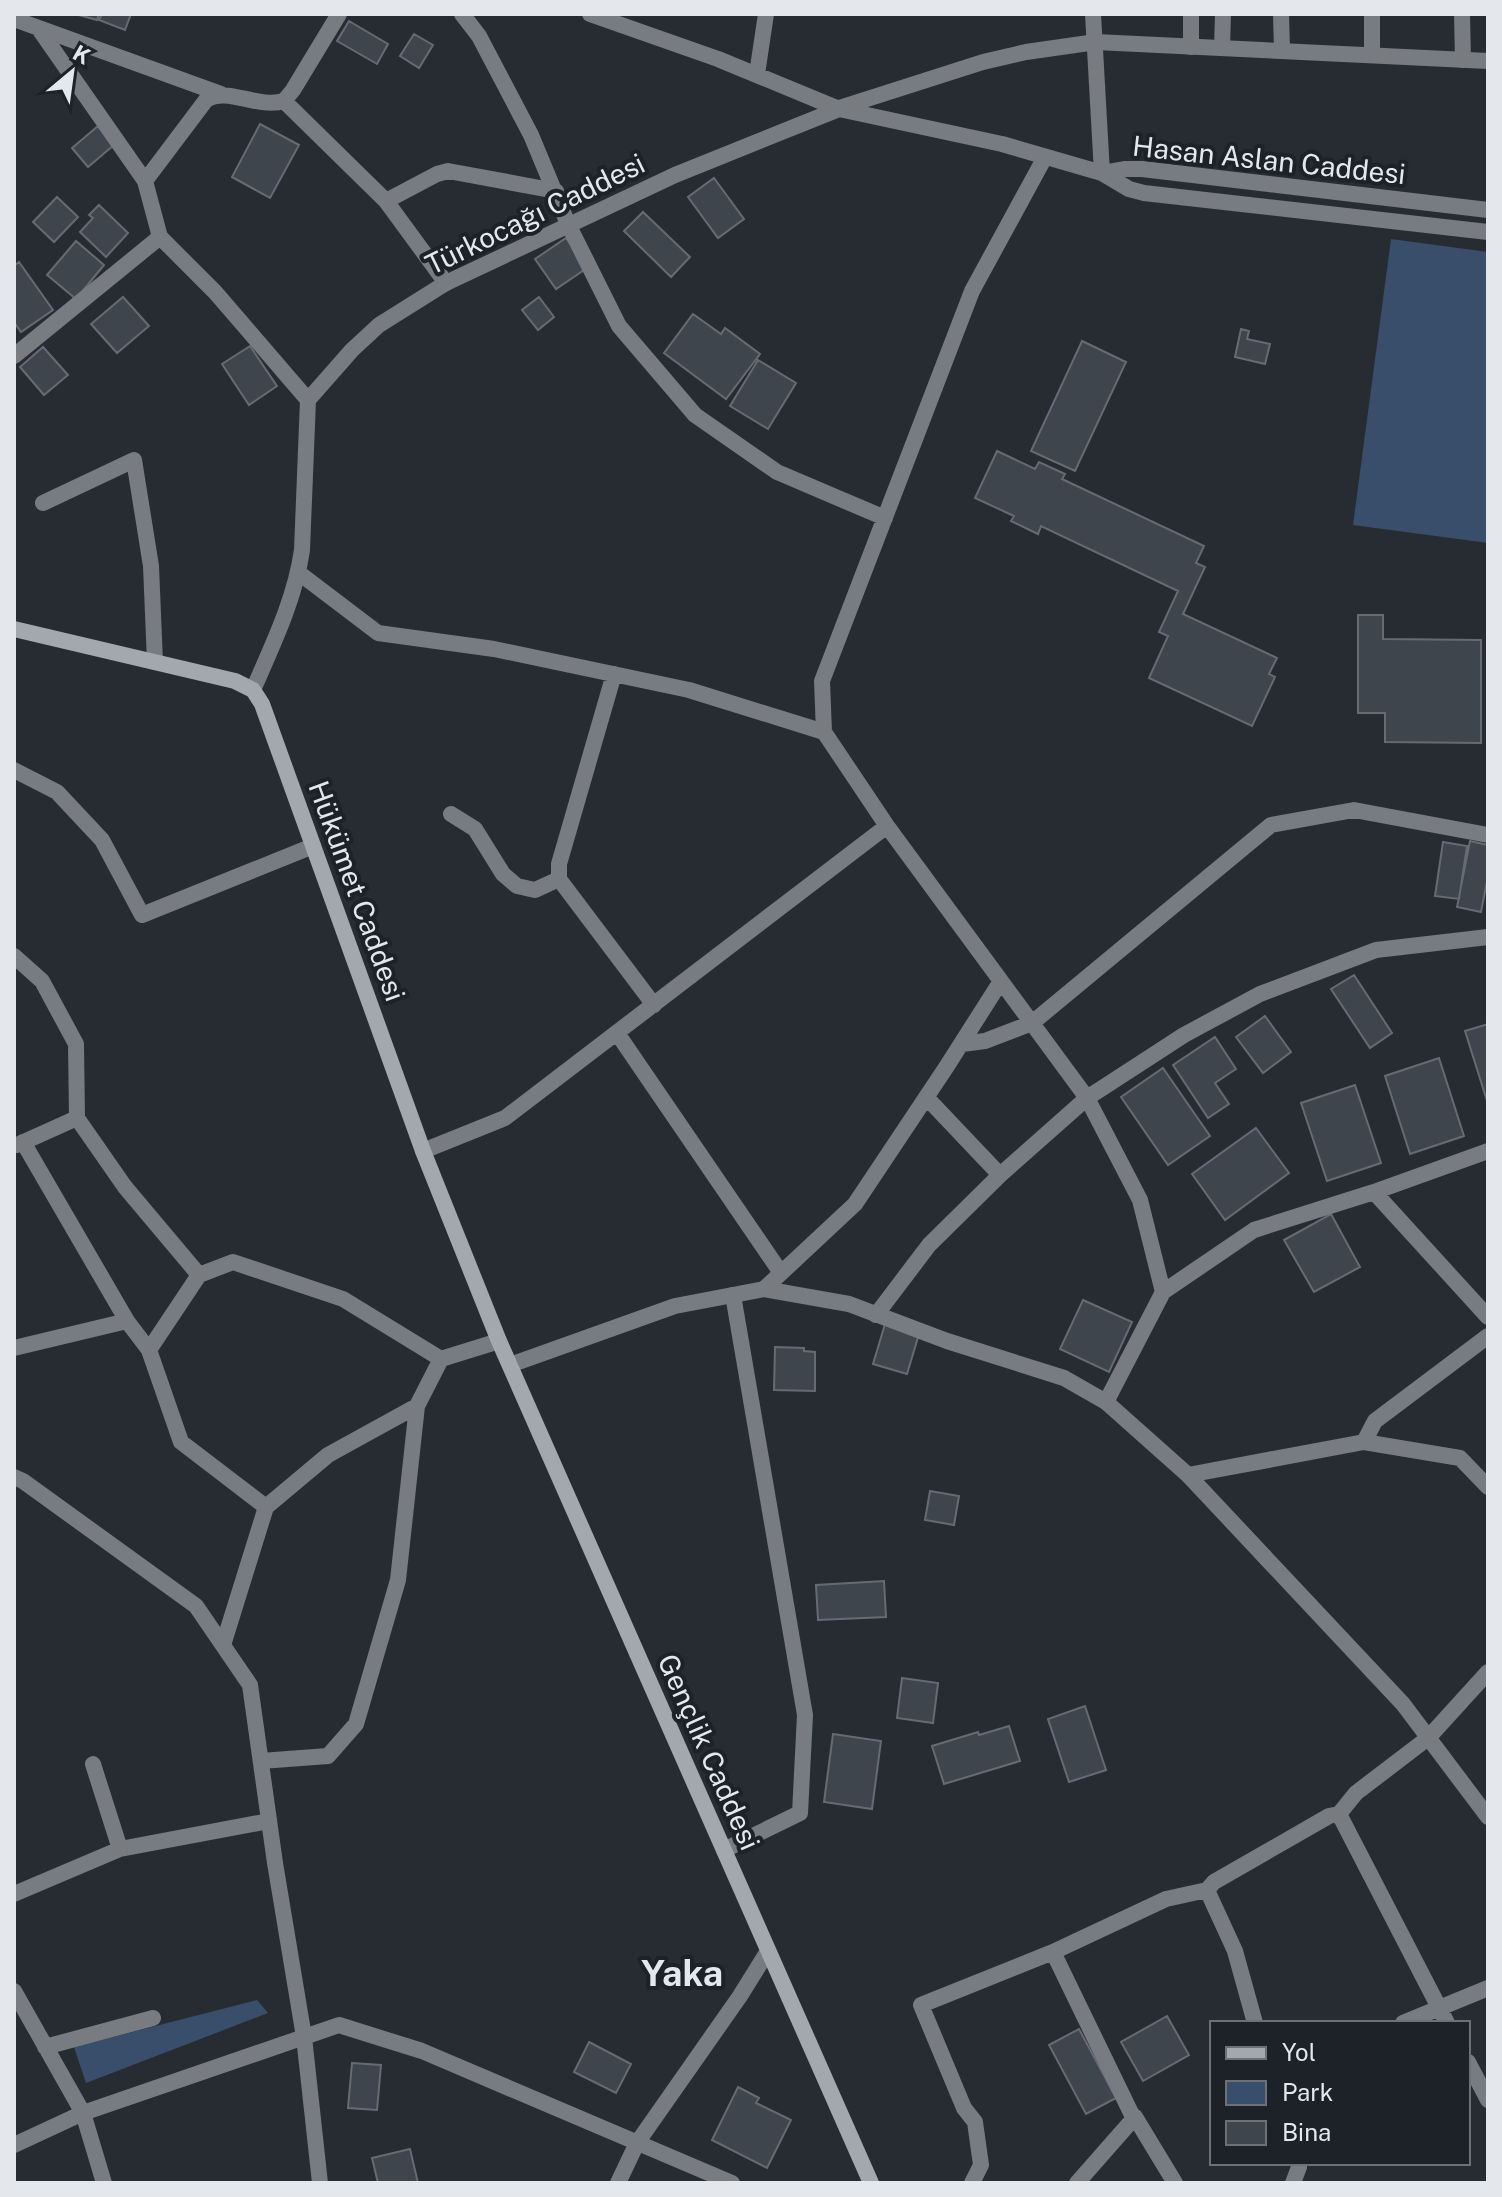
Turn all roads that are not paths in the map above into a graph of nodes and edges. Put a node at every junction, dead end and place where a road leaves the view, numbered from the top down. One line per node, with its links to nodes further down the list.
1 (339, 14): 22 (street)
2 (462, 14): 27 (street)
3 (590, 14): 20 (street)
4 (766, 14): 20 (street)
5 (1093, 14): 13 (street)
6 (1191, 14): 14 (street)
7 (1223, 14): 15 (street)
8 (1281, 14): 16 (street)
9 (1372, 14): 17 (street)
10 (1462, 14): 18 (street)
11 (14, 19): 12 (street)
12 (39, 29): 21 (street); 26 (street)
13 (1096, 42): 14 (street, Türkocağı Caddesi); 23 (street, Türkocağı Caddesi); 25 (street)
14 (1191, 47): 15 (street, Türkocağı Caddesi)
15 (1222, 48): 16 (street, Türkocağı Caddesi)
16 (1282, 50): 17 (street, Türkocağı Caddesi)
17 (1372, 55): 18 (street, Türkocağı Caddesi)
18 (1463, 60): 19 (street, Türkocağı Caddesi)
19 (1488, 61)
20 (757, 74): 23 (street)
21 (221, 94): 22 (street); 26 (street)
22 (284, 101): 28 (street)
23 (839, 109): 24 (street); 30 (street, Türkocağı Caddesi)
24 (1045, 157): 25 (street); 37 (street)
25 (1102, 173): 29 (street, Hasan Aslan Caddesi); 31 (street, Hasan Aslan Caddesi)
26 (145, 181): 32 (street)
27 (556, 191): 28 (street); 30 (street)
28 (386, 201): 33 (street)
29 (1488, 210)
30 (568, 224): 33 (street, Türkocağı Caddesi); 37 (street)
31 (1488, 232)
32 (160, 237): 34 (street); 35 (street)
33 (446, 283): 35 (street, Türkocağı Caddesi)
34 (14, 356)
35 (308, 400): 38 (street)
36 (43, 503): 40 (street)
37 (885, 518): 43 (street)
38 (299, 573): 41 (street); 42 (street)
39 (14, 629): 40 (main road)
40 (155, 662): 42 (main road)
41 (614, 674): 43 (street); 49 (street)
42 (253, 690): 48 (main road, Hükümet Caddesi)
43 (824, 732): 46 (street)
44 (14, 770): 48 (street)
45 (451, 814): 49 (street)
46 (887, 826): 52 (street); 53 (street)
47 (1487, 830): 54 (street)
48 (313, 846): 61 (main road, Hükümet Caddesi)
49 (559, 879): 53 (street)
50 (1488, 937): 58 (street)
51 (14, 956): 59 (street)
52 (1001, 981): 54 (street); 56 (street)
53 (654, 1005): 55 (street)
54 (1032, 1023): 56 (street); 58 (street)
55 (617, 1033): 61 (street); 65 (street)
56 (962, 1044): 57 (street)
57 (926, 1097): 63 (street); 65 (street)
58 (1087, 1098): 63 (street); 68 (street)
59 (77, 1118): 60 (street); 66 (street)
60 (19, 1144): 72 (street)
61 (423, 1151): 74 (main road, Hükümet Caddesi)
62 (1488, 1151): 64 (street)
63 (1000, 1175): 70 (street)
64 (1374, 1192): 68 (street); 71 (street)
65 (781, 1273): 67 (street)
66 (199, 1275): 76 (street); 77 (street)
67 (764, 1289): 69 (street); 70 (street)
68 (1163, 1292): 79 (street)
69 (733, 1295): 78 (street); 95 (street)
70 (876, 1315): 79 (street)
71 (1488, 1317)
72 (127, 1321): 75 (street); 76 (street)
73 (1488, 1336): 81 (street)
74 (499, 1341): 77 (street); 78 (main road, Gençlik Caddesi)
75 (14, 1348)
76 (149, 1350): 85 (street)
77 (441, 1359): 80 (street)
78 (510, 1365): 95 (main road, Gençlik Caddesi)
79 (1106, 1402): 82 (street)
80 (417, 1406): 85 (street); 89 (street)
81 (1364, 1442): 82 (street); 84 (street)
82 (1188, 1475): 88 (street)
83 (14, 1477): 86 (street)
84 (1488, 1487)
85 (266, 1507): 86 (street)
86 (223, 1645): 89 (street)
87 (1488, 1672): 88 (street)
88 (1428, 1738): 91 (street); 92 (street)
89 (261, 1761): 93 (street)
90 (93, 1764): 94 (street)
91 (1339, 1814): 96 (street); 102 (street)
92 (1488, 1817)
93 (269, 1821): 94 (street); 106 (street)
94 (120, 1849): 97 (street)
95 (724, 1850): 98 (main road, Gençlik Caddesi)
96 (1207, 1890): 99 (street); 104 (street)
97 (14, 1894)
98 (768, 1951): 112 (street); 118 (main road, Gençlik Caddesi)
99 (1053, 1952): 111 (street); 119 (street)
100 (1488, 1988): 102 (street)
101 (14, 1991): 107 (street)
102 (1443, 2015): 105 (street)
103 (153, 2018): 107 (street)
104 (1254, 2021)
105 (1413, 2021)
106 (304, 2037): 110 (street); 112 (street); 115 (street)
107 (45, 2047): 110 (street)
108 (1470, 2066): 109 (street)
109 (1488, 2100)
110 (83, 2113): 113 (street); 114 (street)
111 (1135, 2117): 120 (street); 121 (street)
112 (637, 2143): 116 (street); 117 (street)
113 (14, 2145)
114 (104, 2183)
115 (320, 2183)
116 (618, 2183)
117 (732, 2183)
118 (871, 2183)
119 (972, 2183)
120 (1077, 2183)
121 (1175, 2183)

